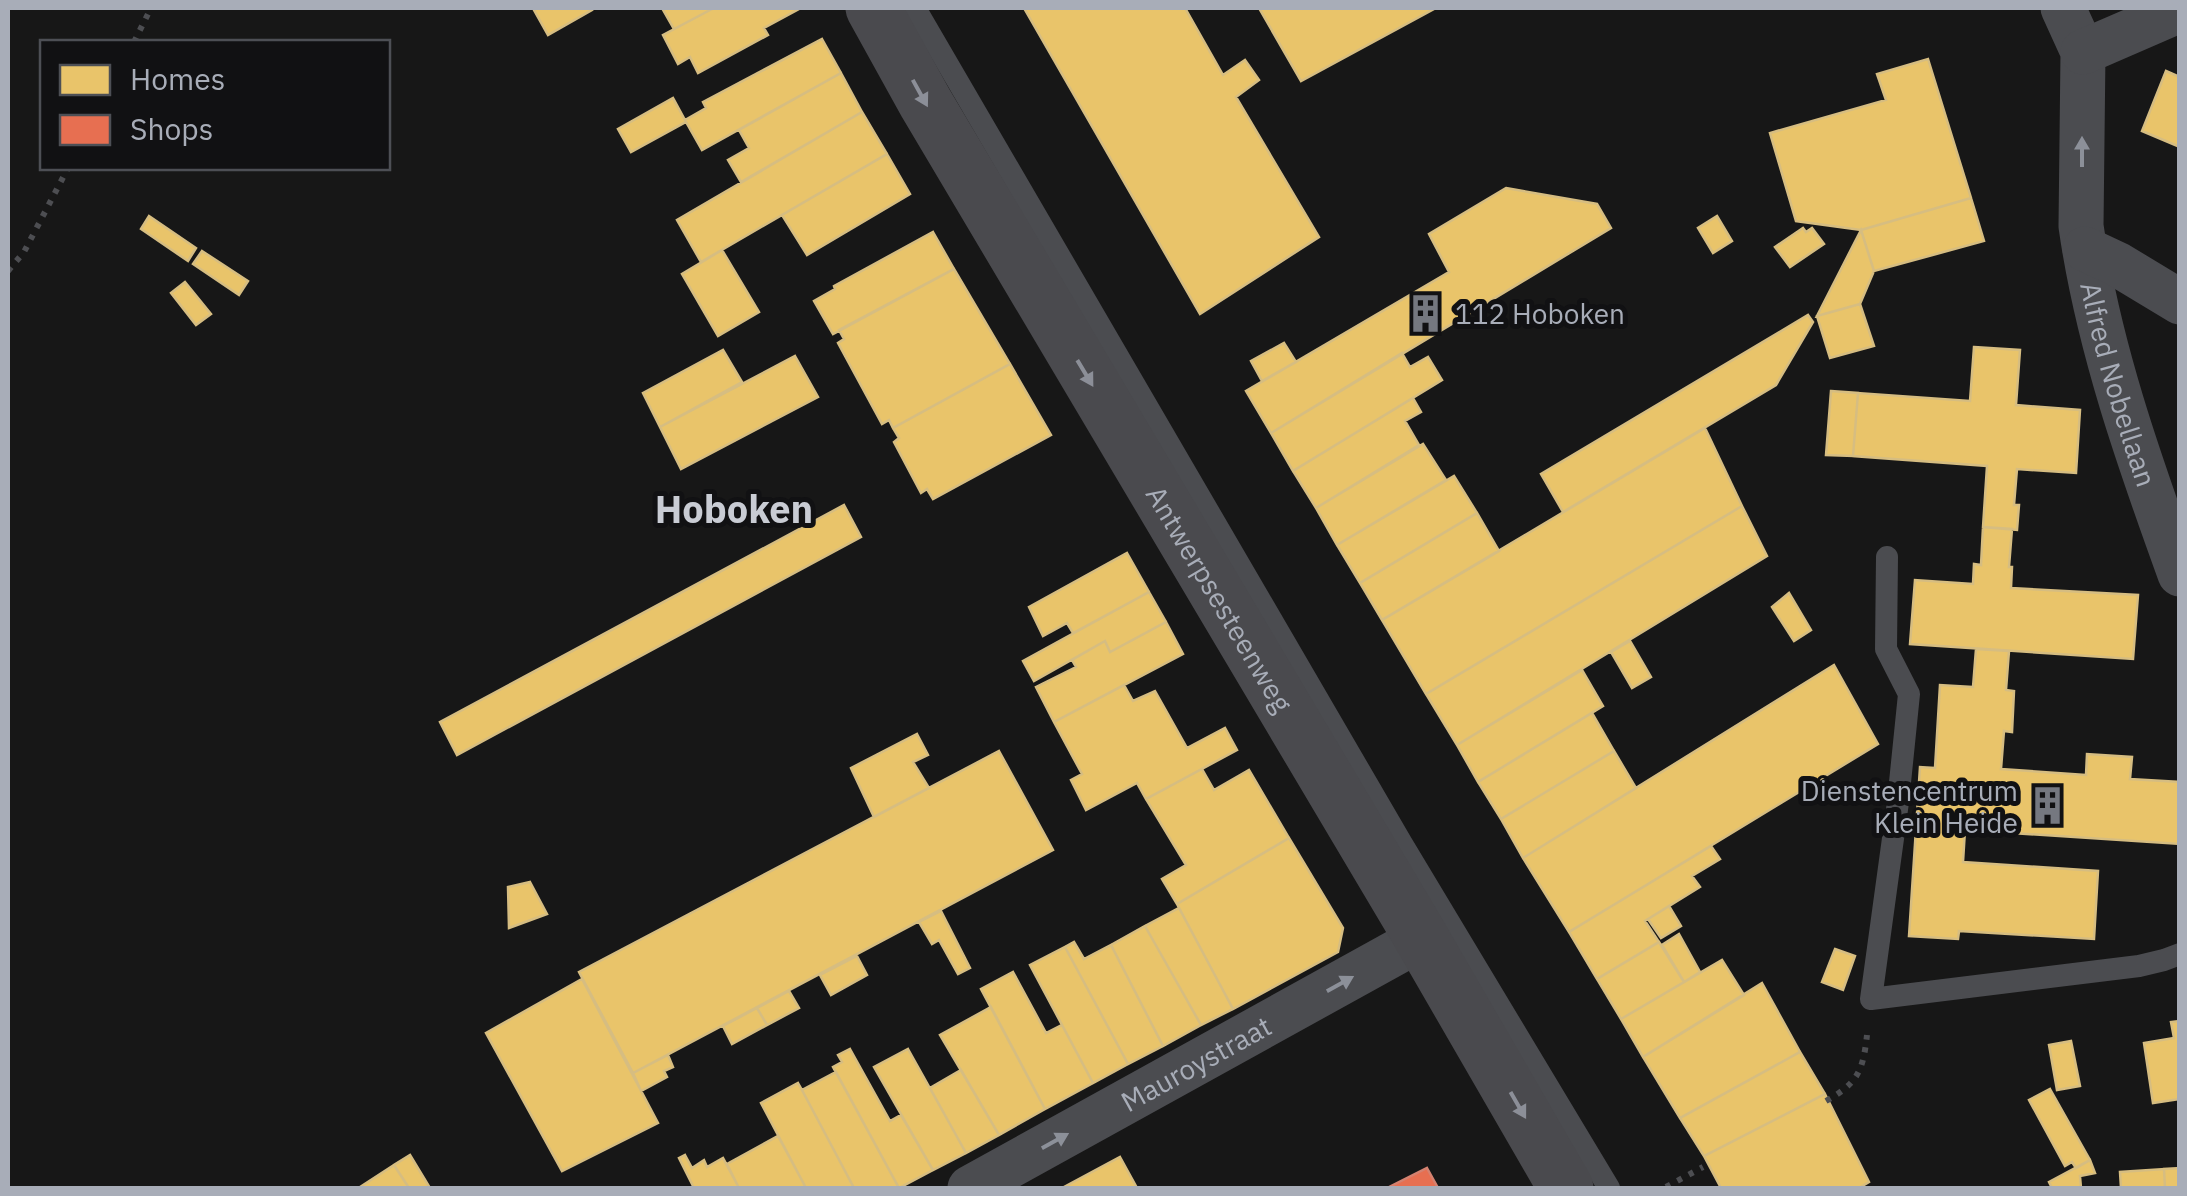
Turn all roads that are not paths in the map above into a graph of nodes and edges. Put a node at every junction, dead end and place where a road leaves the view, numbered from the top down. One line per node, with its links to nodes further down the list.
1 (873, 8): 10 (street, Antwerpsesteenweg, one-way to 10)
2 (915, 8): 14 (lane)
3 (2064, 8): 5 (street, Alfred Nobellaan)
4 (2180, 10): 5 (street)
5 (2083, 52): 6 (street, Alfred Nobellaan, one-way to 5)
6 (2084, 250): 7 (street, Alfred Nobellaan); 9 (street, Alfred Nobellaan)
7 (2180, 302)
8 (1886, 557): 11 (lane)
9 (2180, 574)
10 (1422, 938): 12 (street, Mauroystraat, one-way to 10); 13 (street, Antwerpsesteenweg, one-way to 13)
11 (2180, 954)
12 (970, 1188)
13 (1566, 1188)
14 (1609, 1188)

